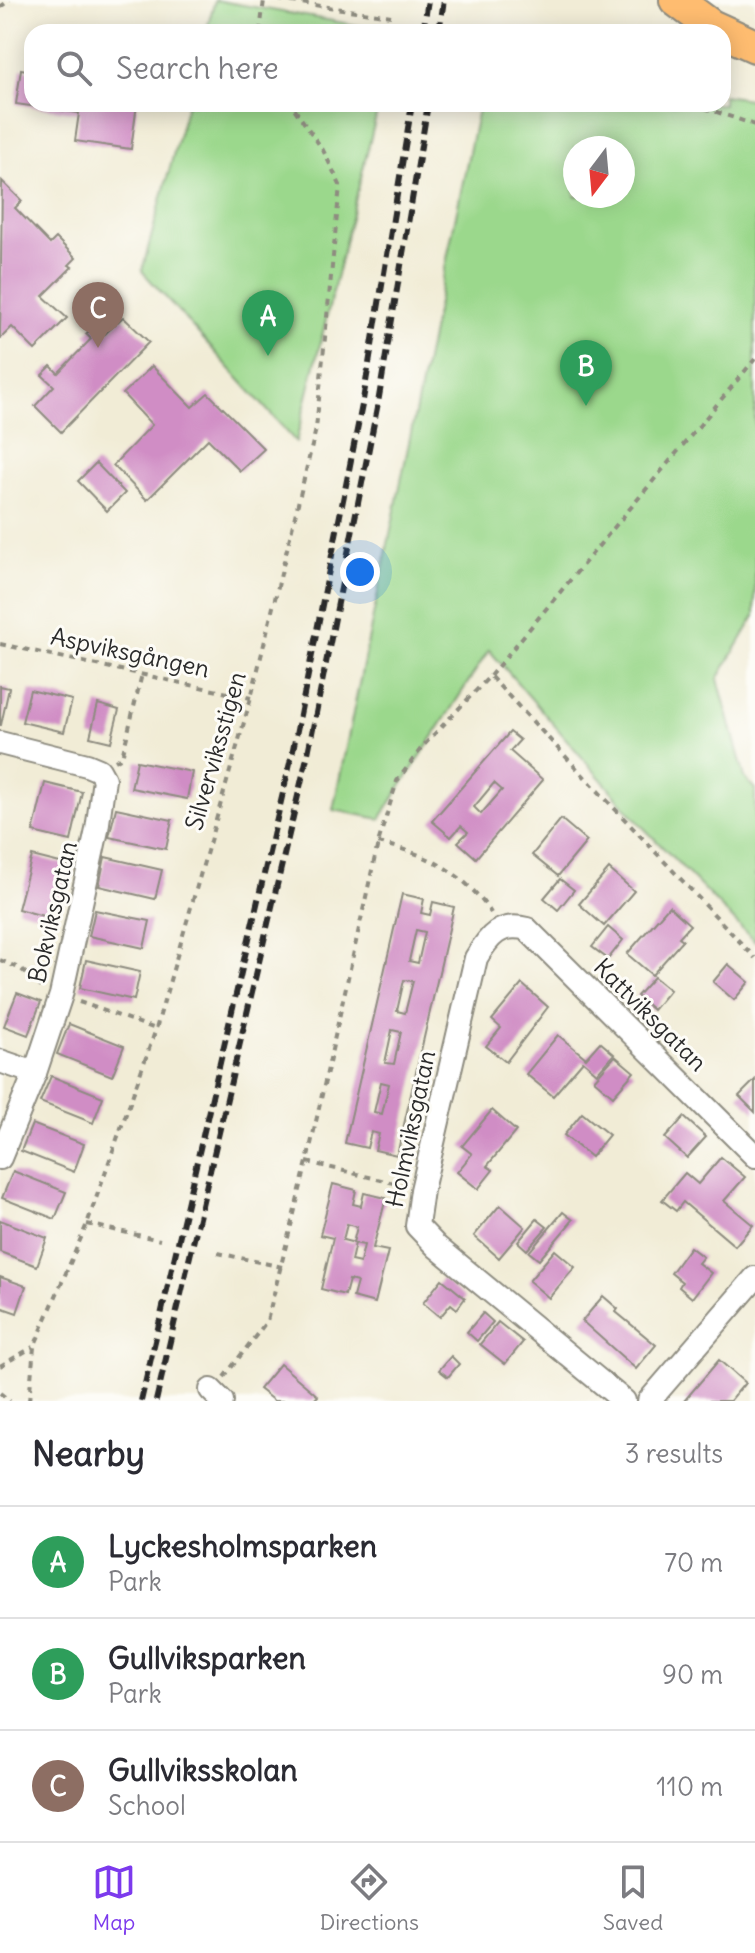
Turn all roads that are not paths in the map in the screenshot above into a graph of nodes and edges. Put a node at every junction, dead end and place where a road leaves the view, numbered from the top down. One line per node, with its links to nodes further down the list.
1 (676, 0): 2 (highway)
2 (708, 24)
3 (731, 35): 4 (highway)
4 (755, 46)
5 (0, 743): 8 (street, Bokviksgatan)
6 (502, 929): 9 (street, Kattviksgatan); 12 (street, Holmviksgatan)
7 (0, 1061): 8 (street)
8 (35, 1073): 10 (street, Bokviksgatan)
9 (755, 1156)
10 (0, 1158)
11 (755, 1278): 13 (street)
12 (624, 1401)
13 (649, 1401)

